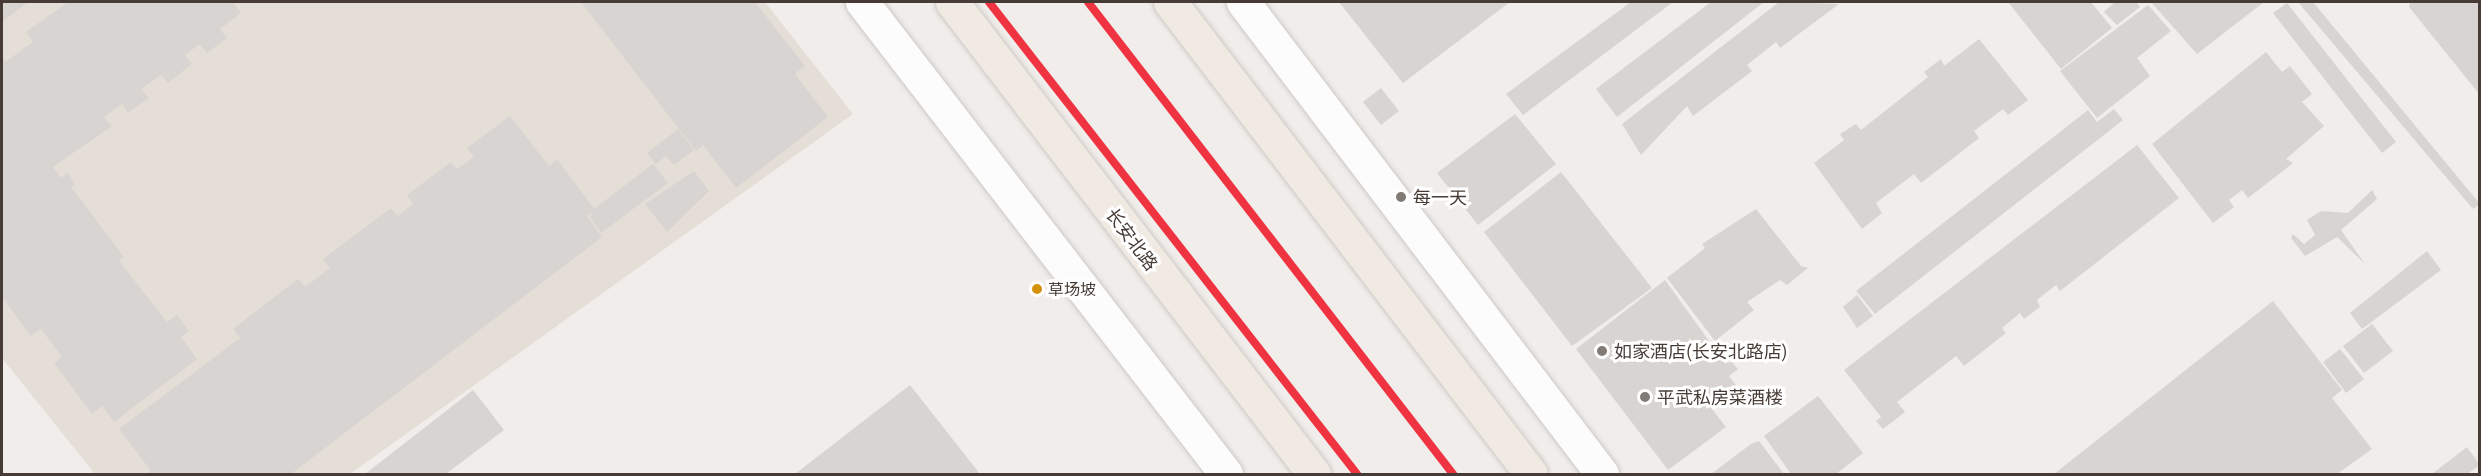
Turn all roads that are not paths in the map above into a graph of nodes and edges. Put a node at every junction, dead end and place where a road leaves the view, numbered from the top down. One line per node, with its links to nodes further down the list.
1 (862, 2): 5 (street)
2 (952, 2): 6 (main road, 长安北路)
3 (1170, 2): 7 (main road)
4 (1244, 2): 8 (street)
5 (1226, 474)
6 (1314, 474)
7 (1531, 474)
8 (1602, 474)

